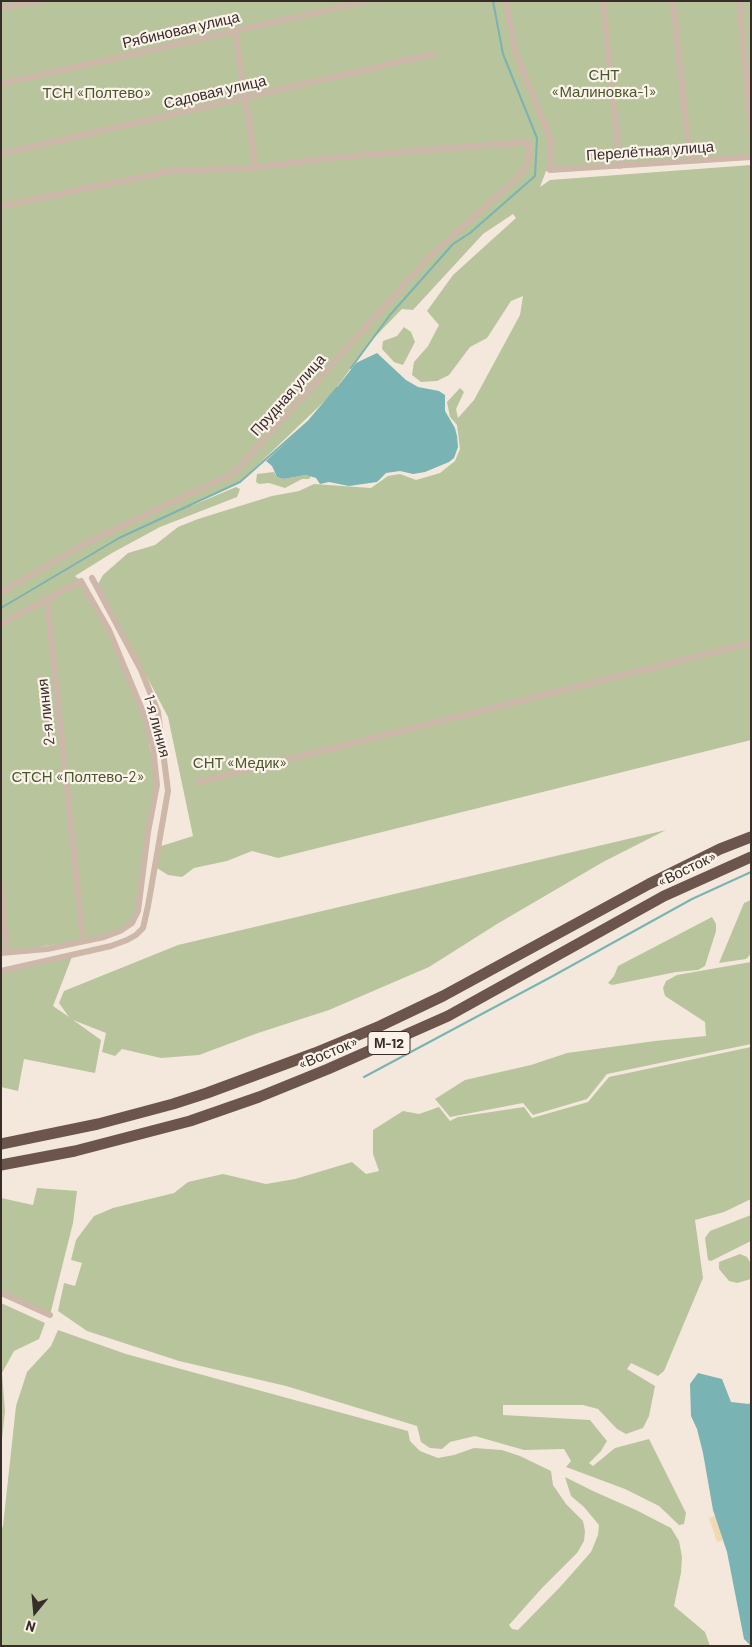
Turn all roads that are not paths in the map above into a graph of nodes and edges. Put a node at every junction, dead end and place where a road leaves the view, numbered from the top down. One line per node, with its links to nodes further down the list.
1 (42, 1): 7 (street)
2 (367, 1): 8 (street, Рябиновая улица)
3 (506, 1): 16 (street, Перелётная улица)
4 (603, 1): 16 (street)
5 (673, 1): 15 (street)
6 (739, 1): 12 (street)
7 (1, 8)
8 (234, 31): 10 (street, Рябиновая улица); 11 (street)
9 (434, 54): 11 (street, Садовая улица)
10 (1, 84)
11 (244, 98): 13 (street, Садовая улица); 17 (street)
12 (751, 132)
13 (1, 154)
14 (751, 156): 15 (street, Перелётная улица)
15 (690, 161): 16 (street, Перелётная улица)
16 (620, 166)
17 (256, 168): 18 (street); 20 (street, Прудная улица)
18 (1, 206)
19 (92, 578): 30 (street)
20 (1, 593)
21 (47, 600): 22 (street); 28 (street, 2-я линия); 28 (street, 1-я линия)
22 (1, 624)
23 (751, 643): 24 (street)
24 (198, 782)
25 (751, 837): 31 (highway, «Восток» / М-12)
26 (751, 857): 32 (highway, «Восток» / М-12)
27 (1, 886): 29 (street)
28 (83, 940): 29 (street, 1-я линия)
29 (4, 952)
30 (1, 971)
31 (1, 1144)
32 (1, 1164)
33 (1, 1292): 34 (street)
34 (50, 1315)

